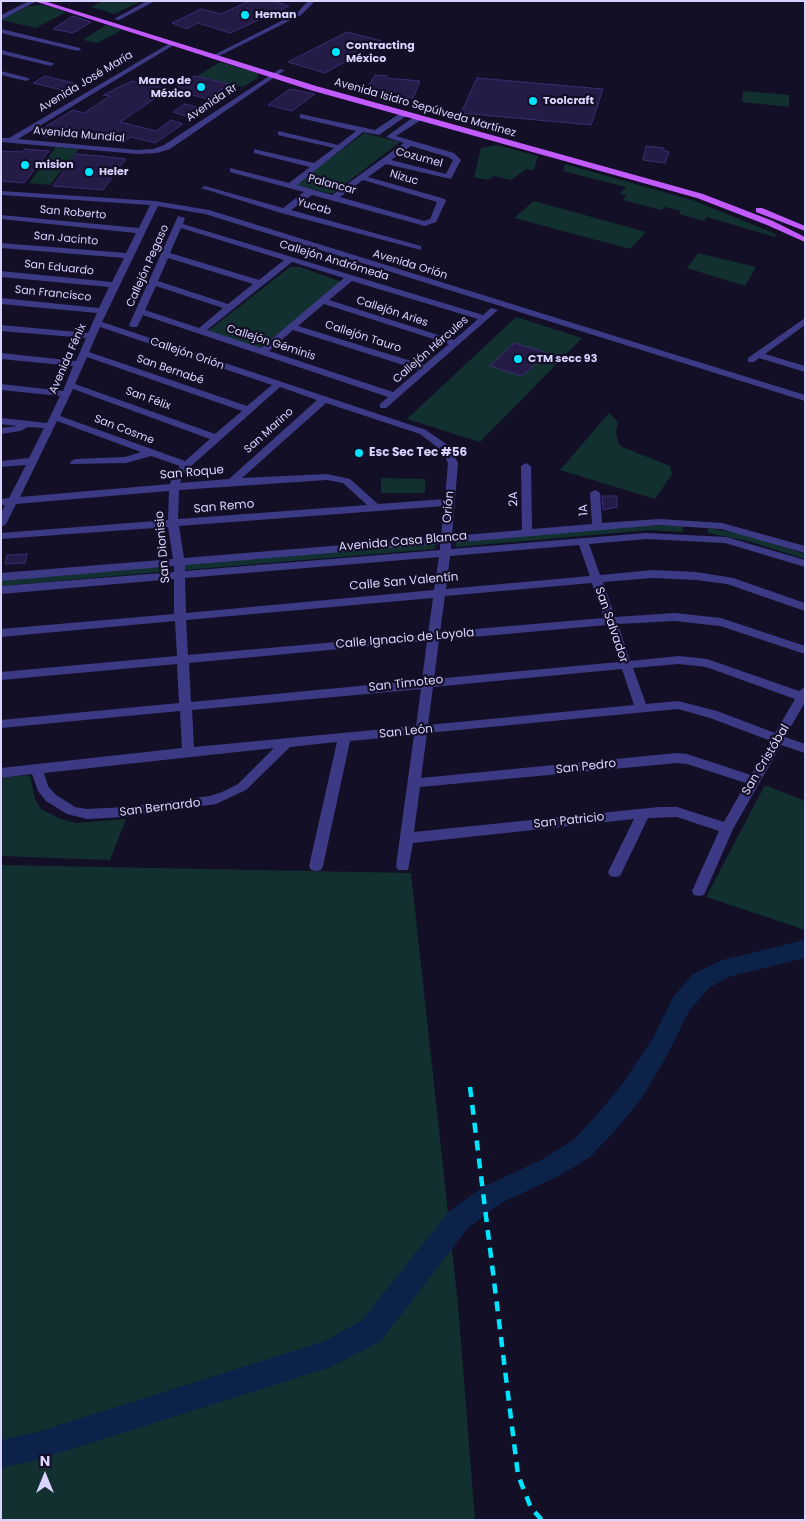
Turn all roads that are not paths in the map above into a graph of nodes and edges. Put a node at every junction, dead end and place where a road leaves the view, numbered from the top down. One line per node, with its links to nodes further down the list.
1 (20, 1): 6 (street)
2 (35, 1): 7 (street); 10 (main road, Avenida Isidro Sepúlveda Martínez)
3 (58, 1): 8 (main road, Avenida Isidro Sepúlveda Martínez)
4 (152, 1): 8 (street)
5 (312, 1): 13 (street)
6 (1, 10)
7 (1, 18)
8 (117, 19): 13 (main road, Avenida Isidro Sepúlveda Martínez)
9 (1, 31): 11 (street)
10 (174, 43): 14 (main road, Avenida Isidro Sepúlveda Martínez); 26 (street, Avenida José María)
11 (78, 49)
12 (1, 52): 15 (street)
13 (223, 52): 14 (street); 16 (main road, Avenida Isidro Sepúlveda Martínez)
14 (214, 56): 18 (main road, Avenida Isidro Sepúlveda Martínez)
15 (52, 64)
16 (282, 70): 18 (street, Avenida Rr); 32 (main road, Avenida Isidro Sepúlveda Martínez)
17 (1, 73): 19 (street)
18 (273, 75): 20 (main road, Avenida Isidro Sepúlveda Martínez); 29 (street, Avenida Rr)
19 (26, 79)
20 (405, 114): 22 (main road, Avenida Isidro Sepúlveda Martínez); 23 (street)
21 (303, 116): 23 (street)
22 (418, 118): 27 (street); 31 (main road, Avenida Isidro Sepúlveda Martínez)
23 (361, 130): 28 (street)
24 (281, 133): 28 (street)
25 (1, 140): 26 (street, Avenida Mundial)
26 (10, 141): 29 (street, Avenida Mundial)
27 (408, 144): 33 (street); 33 (street, Cozumel)
28 (339, 148): 34 (street)
29 (154, 151)
30 (257, 151): 34 (street)
31 (556, 156): 32 (main road); 50 (main road, Avenida Isidro Sepúlveda Martínez)
32 (588, 157): 48 (main road, Avenida Isidro Sepúlveda Martínez)
33 (386, 160): 36 (street)
34 (315, 166): 37 (street)
35 (233, 170): 37 (street, Palancar)
36 (360, 177): 41 (street); 46 (street, Nizuc)
37 (291, 186): 39 (street, Palancar)
38 (205, 188): 43 (street, Yucab)
39 (310, 192): 41 (street, Palancar); 43 (street)
40 (1, 193): 42 (street, Avenida Orión)
41 (335, 197): 46 (street, Palancar)
42 (155, 203): 49 (street, Avenida Fénix); 53 (street, Avenida Orión)
43 (284, 211): 52 (street, Yucab)
44 (182, 216): 47 (street, Callejón Pegaso)
45 (1, 217): 49 (street, San Roberto)
46 (425, 224)
47 (178, 226): 54 (street, Callejón Pegaso); 57 (street, Callejón Andrómeda)
48 (805, 230)
49 (142, 231): 55 (street, Avenida Fénix)
50 (805, 240)
51 (1, 245): 55 (street, San Jacinto)
52 (418, 248)
53 (334, 253): 56 (street, Avenida Orión); 58 (street)
54 (165, 254): 62 (street, Callejón Pegaso); 63 (street)
55 (130, 256): 64 (street, Avenida Fénix)
56 (345, 257): 59 (street); 90 (street, Avenida Orión)
57 (291, 260): 58 (street, Callejón Andrómeda); 63 (street)
58 (316, 267): 59 (street, Callejón Andrómeda)
59 (327, 270): 61 (street, Callejón Andrómeda)
60 (1, 274): 64 (street, San Eduardo)
61 (351, 277): 66 (street); 71 (street, Callejón Andrómeda)
62 (153, 282): 67 (street); 70 (street, Callejón Pegaso)
63 (262, 284): 67 (street)
64 (115, 285): 69 (street, Avenida Fénix)
65 (1, 301): 69 (street, San Francisco)
66 (324, 301): 75 (street); 79 (street, Callejón Aries)
67 (231, 308): 77 (street)
68 (494, 310): 71 (street, Callejón Hércules)
69 (102, 311): 73 (street, Avenida Fénix)
70 (140, 311): 74 (street, Callejón Pegaso); 77 (street, Callejón Géminis)
71 (484, 318): 79 (street, Callejón Hércules)
72 (805, 321): 85 (street)
73 (97, 323): 78 (street, Avenida Fénix); 86 (street, Callejón Orión)
74 (134, 325)
75 (293, 327): 80 (street); 84 (street, Callejón Tauro)
76 (1, 328): 78 (street)
77 (200, 331): 80 (street, Callejón Géminis)
78 (91, 336): 81 (street, Avenida Fénix)
79 (454, 343): 84 (street, Callejón Hércules)
80 (263, 351): 89 (street, Callejón Géminis)
81 (84, 353): 83 (street, Avenida Fénix); 93 (street, San Bernabé)
82 (1, 356): 83 (street)
83 (79, 364): 88 (street, Avenida Fénix)
84 (426, 369): 89 (street, Callejón Hércules)
85 (805, 369)
86 (277, 385): 91 (street, Orión); 93 (street, San Dionisio)
87 (1, 388): 88 (street, San Félix)
88 (68, 389): 95 (street, Avenida Fénix); 98 (street, San Félix)
89 (395, 396): 92 (street, Callejón Hércules)
90 (805, 398)
91 (323, 400): 105 (street, San Marino); 110 (street, Orión)
92 (383, 406)
93 (249, 410): 98 (street, San Dionisio)
94 (1, 421): 96 (street, San Cosme)
95 (52, 421): 96 (street, San Cosme); 99 (street, San Cosme); 100 (street, Avenida Fénix)
96 (26, 424): 97 (street)
97 (1, 431)
98 (218, 438): 103 (street, San Dionisio)
99 (149, 453): 101 (street); 103 (street, San Cosme)
100 (32, 461): 102 (street); 108 (street, Avenida Fénix)
101 (75, 462)
102 (1, 464)
103 (186, 465): 106 (street, San Dionisio)
104 (526, 466): 116 (street, 2A)
105 (232, 482): 106 (street, San Roque); 111 (street, San Roque)
106 (174, 487): 108 (street, San Roque); 114 (street, San Dionisio)
107 (595, 493): 115 (street, 1A)
108 (13, 501): 109 (street, San Roque); 113 (street, Avenida Fénix)
109 (1, 502)
110 (450, 502): 111 (street, San Remo); 119 (street, Orión)
111 (374, 506): 114 (street, San Remo)
112 (692, 523): 115 (street, Avenida Casa Blanca); 118 (street); 121 (street, Avenida Casa Blanca)
113 (1, 524)
114 (173, 524): 117 (street, San Remo); 123 (street, San Dionisio)
115 (597, 525): 116 (street, Avenida Casa Blanca)
116 (527, 531): 119 (street, Avenida Casa Blanca)
117 (1, 536)
118 (691, 537): 120 (street, Avenida Casa Blanca); 124 (street, Avenida Casa Blanca)
119 (446, 538): 122 (street, Orión); 123 (street, Avenida Casa Blanca)
120 (583, 541): 122 (street, Avenida Casa Blanca); 127 (street, San Salvador)
121 (805, 550)
122 (445, 552): 125 (street, Avenida Casa Blanca); 129 (street, Orión)
123 (179, 561): 125 (street, San Dionisio); 126 (street, Avenida Casa Blanca)
124 (805, 564)
125 (180, 575): 128 (street, Avenida Casa Blanca); 131 (street, San Dionisio)
126 (1, 577)
127 (596, 580): 129 (street, Calle San Valentín); 130 (street, Calle San Valentín); 132 (street, San Salvador)
128 (1, 590)
129 (438, 593): 131 (street, Calle San Valentín); 134 (street, Orión)
130 (805, 607)
131 (180, 616): 133 (street, Calle San Valentín); 136 (street, San Dionisio)
132 (610, 621): 134 (street, Calle Ignacio de Loyola); 135 (street, Calle Ignacio de Loyola); 137 (street, San Salvador)
133 (1, 633)
134 (432, 637): 136 (street, Calle Ignacio de Loyola); 139 (street, Orión)
135 (805, 650)
136 (182, 660): 138 (street, Calle Ignacio de Loyola); 141 (street, San Dionisio)
137 (624, 664): 139 (street, San Timoteo); 140 (street, San Timoteo); 142 (street, San Salvador)
138 (1, 676)
139 (427, 682): 141 (street, San Timoteo); 144 (street, Orión)
140 (804, 696): 146 (street, San Cristóbal)
141 (185, 706): 143 (street, San Timoteo); 149 (street, San Dionisio)
142 (640, 708): 144 (street, San León); 146 (street, San León)
143 (1, 724)
144 (423, 730): 145 (street, San León); 153 (street, Orión)
145 (344, 739): 147 (street, San León); 157 (street)
146 (779, 739): 148 (street, San León); 152 (street, San Cristóbal)
147 (286, 745): 149 (street, San León); 150 (street, San Bernardo)
148 (805, 748)
149 (188, 752): 150 (street, San León)
150 (37, 769): 151 (street, San León)
151 (1, 773)
152 (753, 780): 153 (street, San Pedro); 155 (street, San Cristóbal)
153 (416, 783): 156 (street, Orión)
154 (644, 813): 155 (street, San Patricio); 156 (street, San Patricio); 159 (street)
155 (727, 828): 160 (street, San Cristóbal)
156 (409, 838): 158 (street, Orión)
157 (316, 866)
158 (403, 866)
159 (616, 872)
160 (699, 891)

